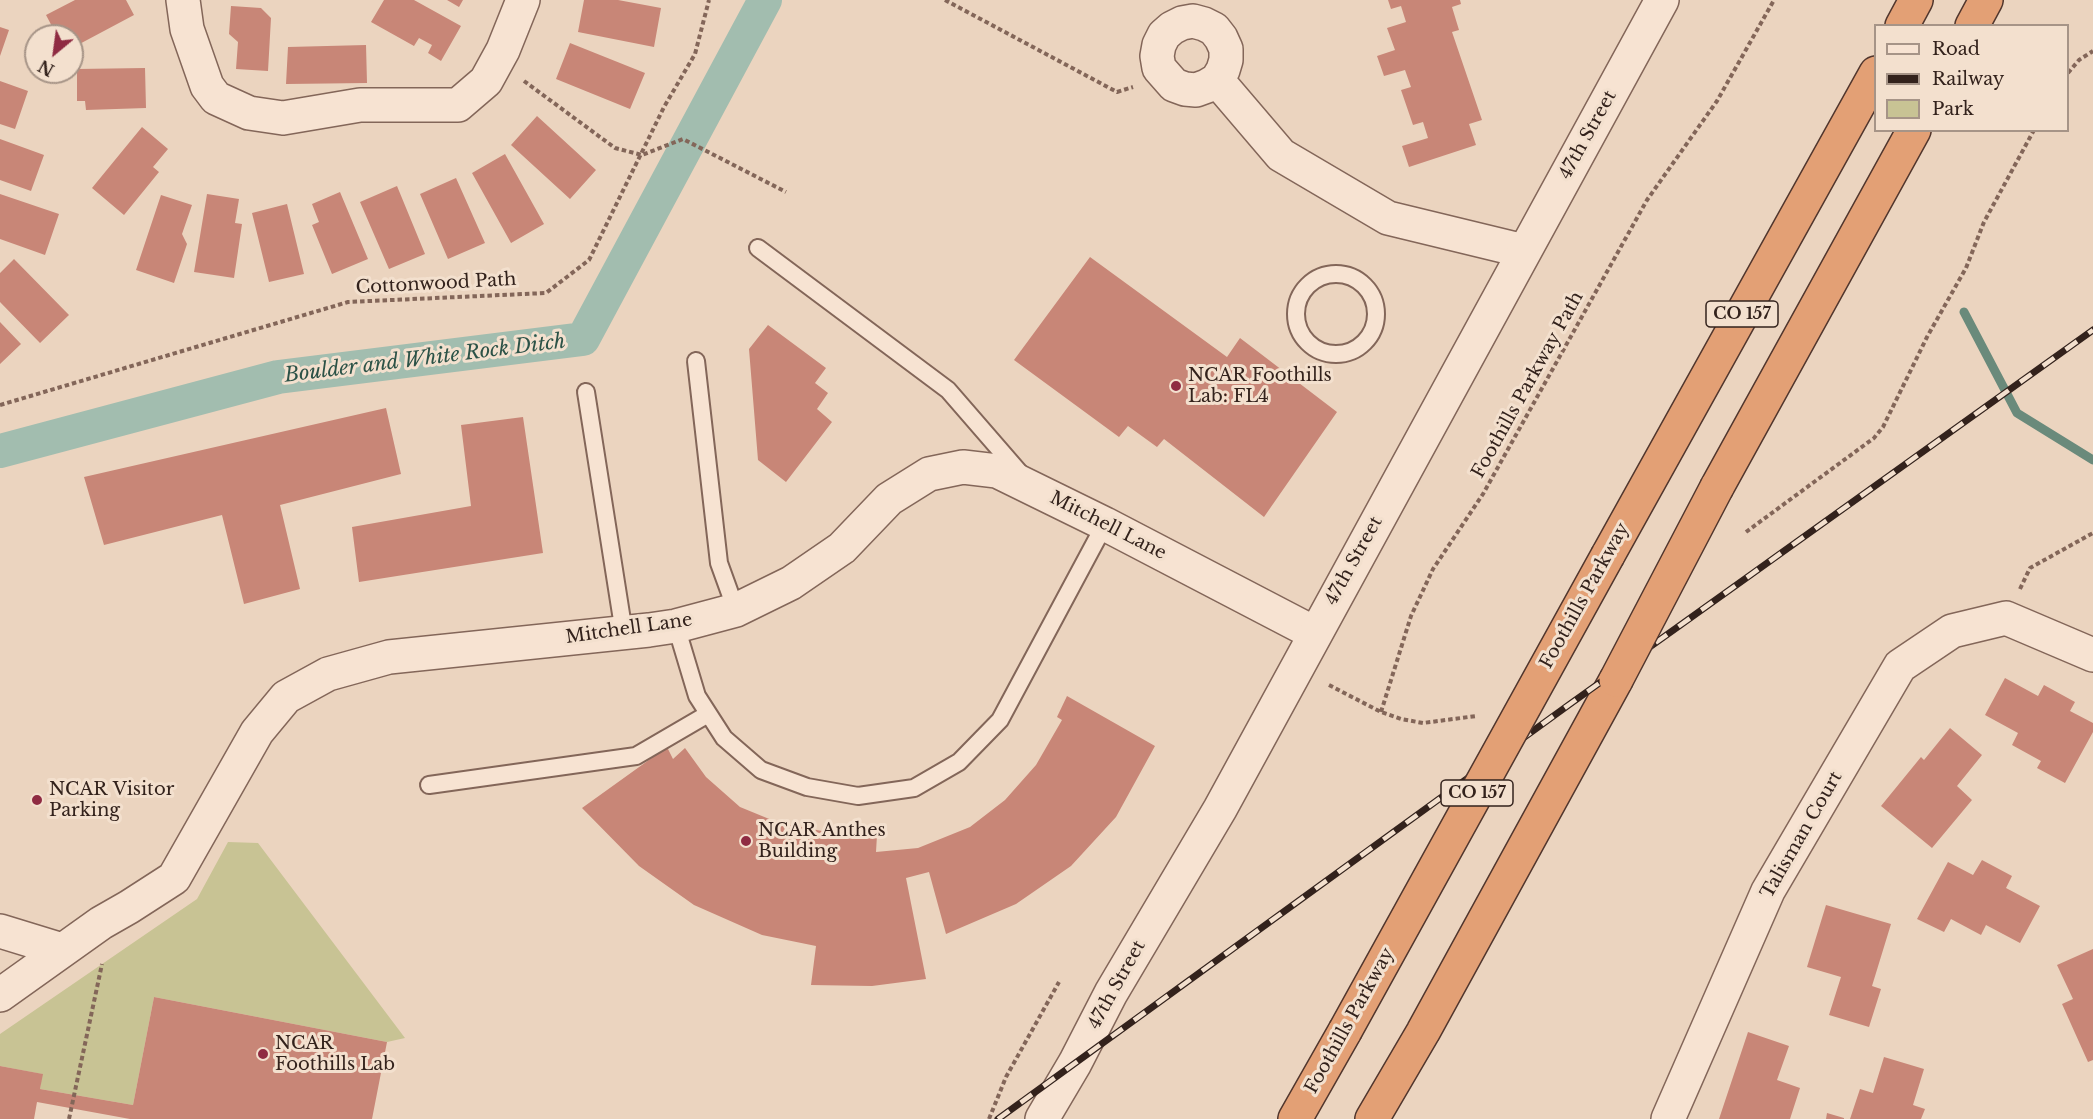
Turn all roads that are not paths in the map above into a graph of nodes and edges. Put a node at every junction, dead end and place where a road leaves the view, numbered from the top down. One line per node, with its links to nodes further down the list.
1 (183, 0): 2 (street)
2 (523, 0)
3 (1662, 0): 12 (street, 47th Street)
4 (1916, 0): 6 (highway)
5 (1986, 0): 7 (highway)
6 (1903, 24)
7 (1973, 24)
8 (1874, 75): 30 (highway, Foothills Parkway / CO 157, bridge)
9 (1217, 80): 9 (street); 12 (street)
10 (1913, 132): 28 (highway, CO 157, bridge)
11 (758, 248): 16 (lane)
12 (1524, 251): 21 (street, 47th Street)
13 (1302, 336): 13 (lane)
14 (696, 361): 18 (lane)
15 (586, 392): 20 (lane)
16 (1031, 485): 17 (street, Mitchell Lane); 18 (street, Mitchell Lane)
17 (1105, 524): 21 (street, Mitchell Lane); 23 (lane)
18 (735, 610): 19 (street, Mitchell Lane)
19 (676, 626): 20 (street, Mitchell Lane); 23 (lane)
20 (624, 633): 26 (street, Mitchell Lane)
21 (1314, 633): 29 (street, 47th Street)
22 (2093, 655): 33 (street, Talisman Court)
23 (708, 714): 24 (lane)
24 (429, 785)
25 (0, 931): 26 (street)
26 (62, 950): 27 (street, Mitchell Lane)
27 (0, 995)
28 (1424, 1032): 31 (highway, CO 157); 32 (highway)
29 (1042, 1119)
30 (1295, 1119)
31 (1372, 1119)
32 (1399, 1119)
33 (1668, 1119)

